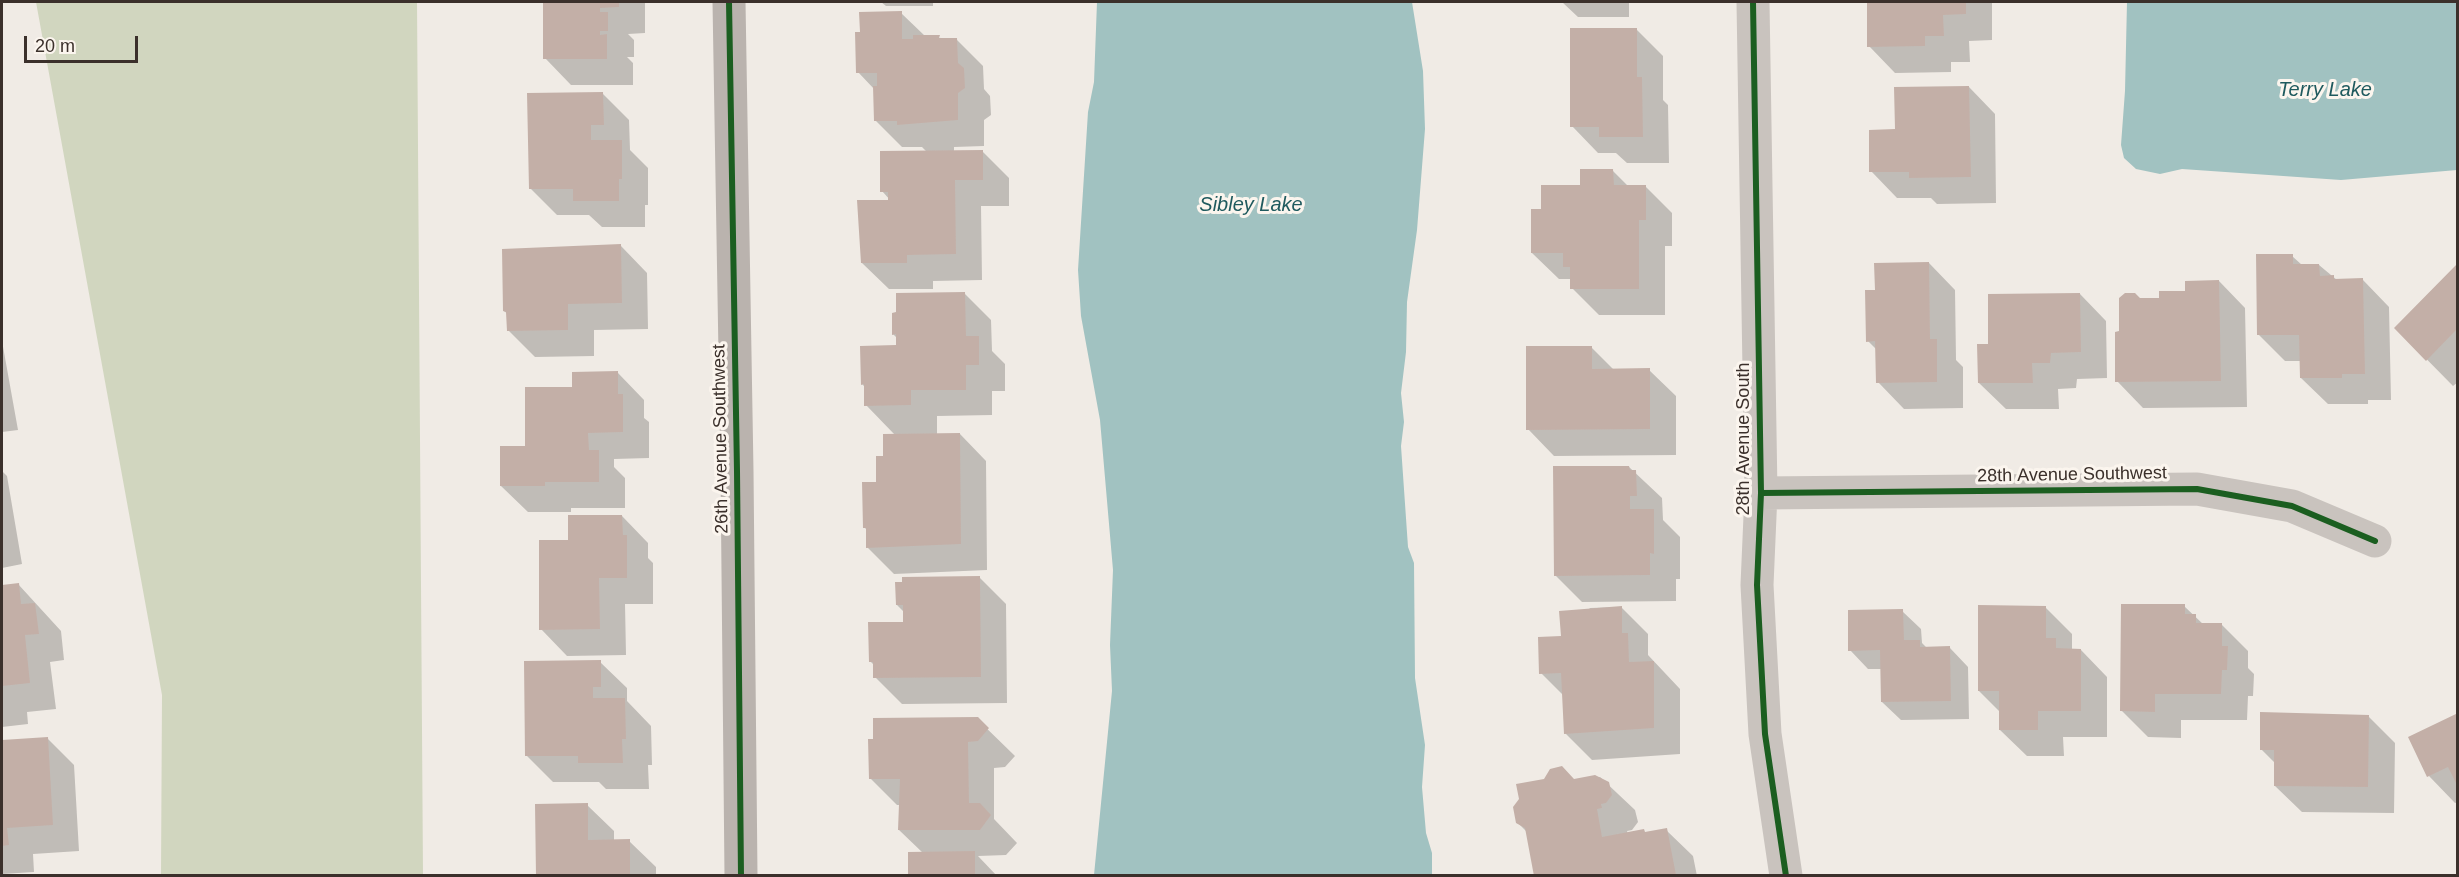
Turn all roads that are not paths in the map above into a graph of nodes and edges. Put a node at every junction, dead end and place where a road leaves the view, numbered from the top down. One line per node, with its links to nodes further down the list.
1 (729, 2): 5 (street, 26th Avenue Southwest)
2 (1754, 2): 3 (street, 28th Avenue South)
3 (1761, 493): 4 (street, 28th Avenue Southwest); 6 (street, 28th Avenue South)
4 (2376, 541)
5 (741, 876)
6 (1786, 876)

